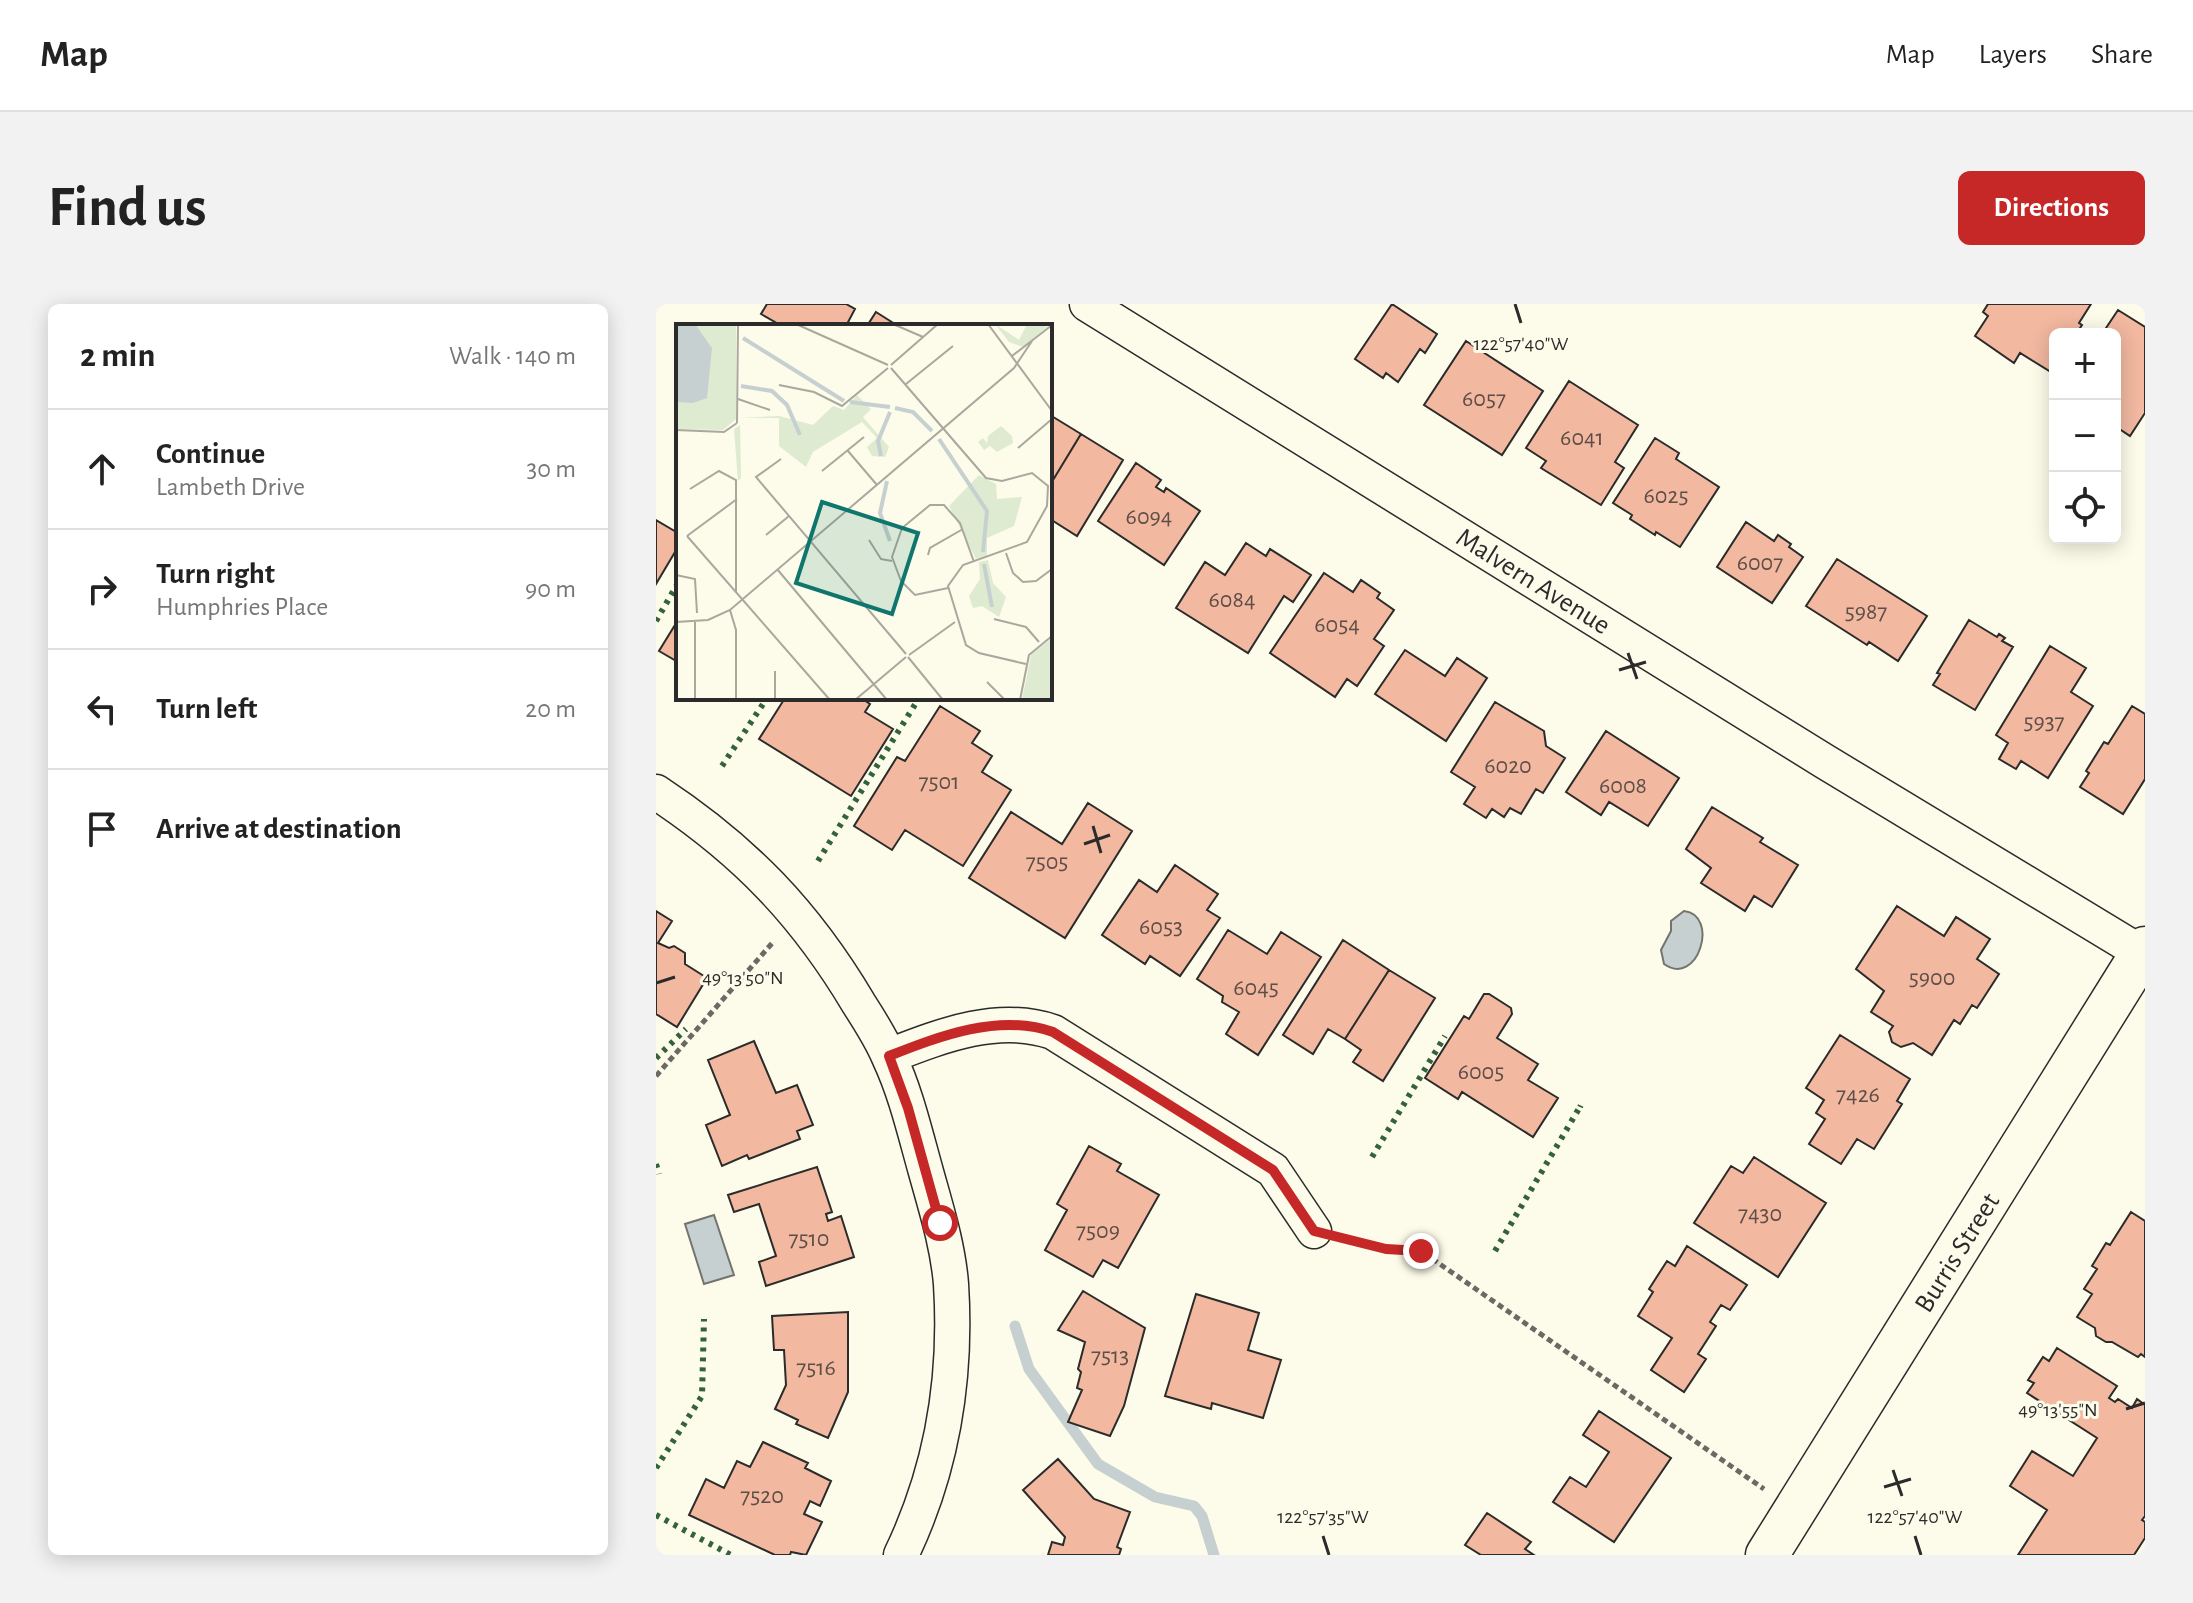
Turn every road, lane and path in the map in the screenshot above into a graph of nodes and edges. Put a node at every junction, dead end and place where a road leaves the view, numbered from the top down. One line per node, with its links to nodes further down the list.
1 (1087, 304): 4 (street, Malvern Avenue)
2 (656, 792): 5 (street)
3 (780, 933): 6 (path)
4 (2144, 952): 10 (street, Burris Street)
5 (889, 1056): 7 (street); 9 (street)
6 (656, 1076)
7 (1314, 1231): 8 (path)
8 (1768, 1492)
9 (901, 1555)
10 (1767, 1555)

